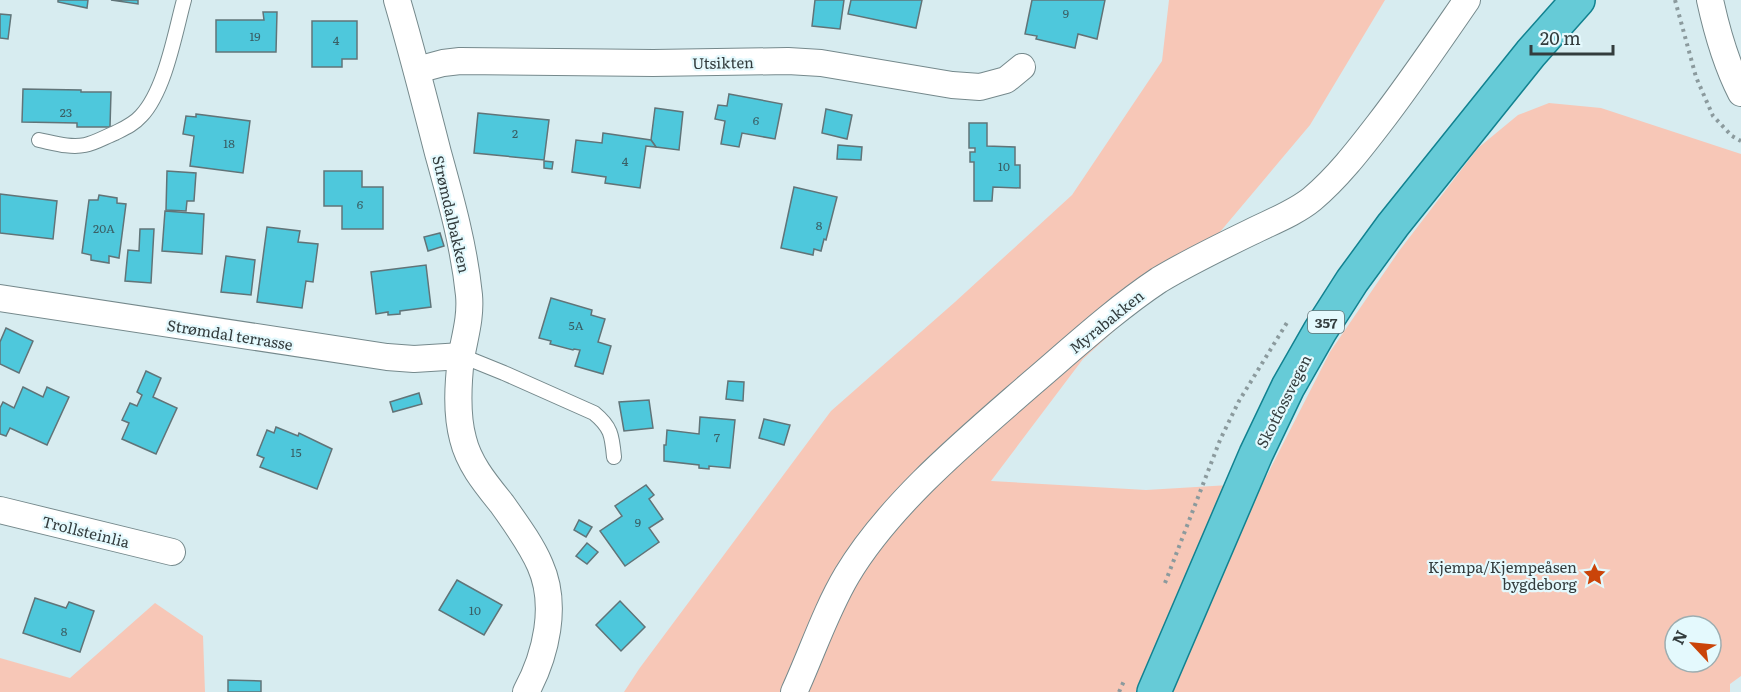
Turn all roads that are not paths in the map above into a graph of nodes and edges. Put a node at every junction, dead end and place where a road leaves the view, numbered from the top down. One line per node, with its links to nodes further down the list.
1 (184, 0): 9 (lane)
2 (397, 0): 7 (street, Strømdalbakken)
3 (1467, 0): 16 (street, Myrabakken)
4 (1578, 0): 17 (main road, Skotfossvegen / 357)
5 (1710, 0): 8 (street)
6 (1022, 67): 7 (street, Utsikten)
7 (417, 70): 11 (street, Strømdalbakken)
8 (1741, 93)
9 (39, 140)
10 (0, 298): 11 (street, Strømdal terrasse)
11 (462, 356): 12 (lane); 15 (street, Strømdalbakken)
12 (614, 457)
13 (0, 510): 14 (street, Trollsteinlia)
14 (172, 552)
15 (526, 692)
16 (794, 692)
17 (1154, 692)

